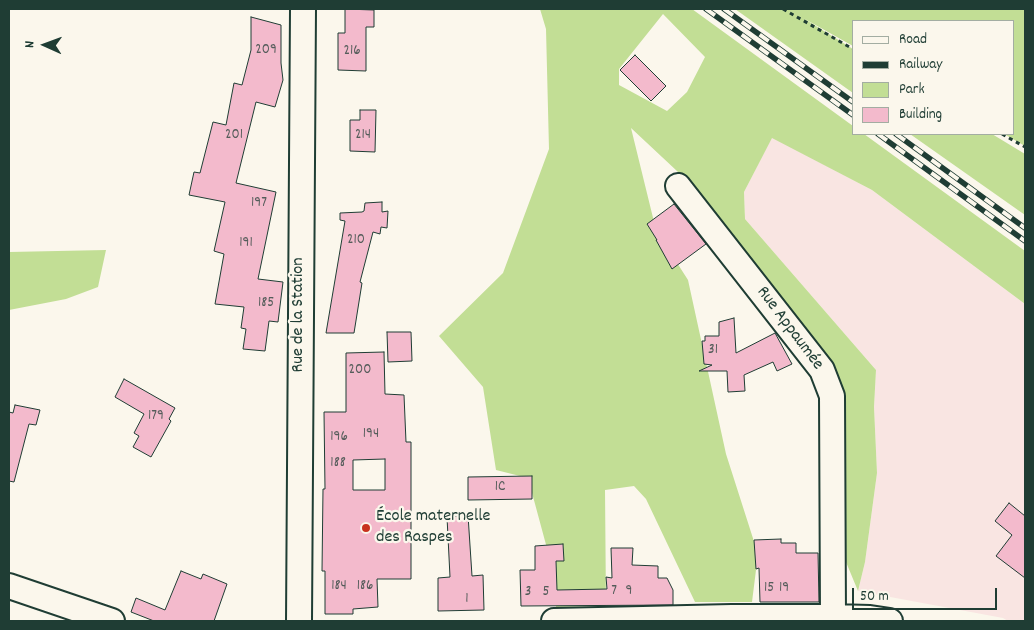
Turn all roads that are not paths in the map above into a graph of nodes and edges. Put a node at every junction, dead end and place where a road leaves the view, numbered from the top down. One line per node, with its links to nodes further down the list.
1 (303, 9): 6 (street, Rue de la Station)
2 (678, 186): 4 (street, Rue Appaumée)
3 (9, 586): 5 (street)
4 (833, 617): 7 (street); 8 (street)
5 (112, 621)
6 (299, 621)
7 (554, 621)
8 (890, 621)

